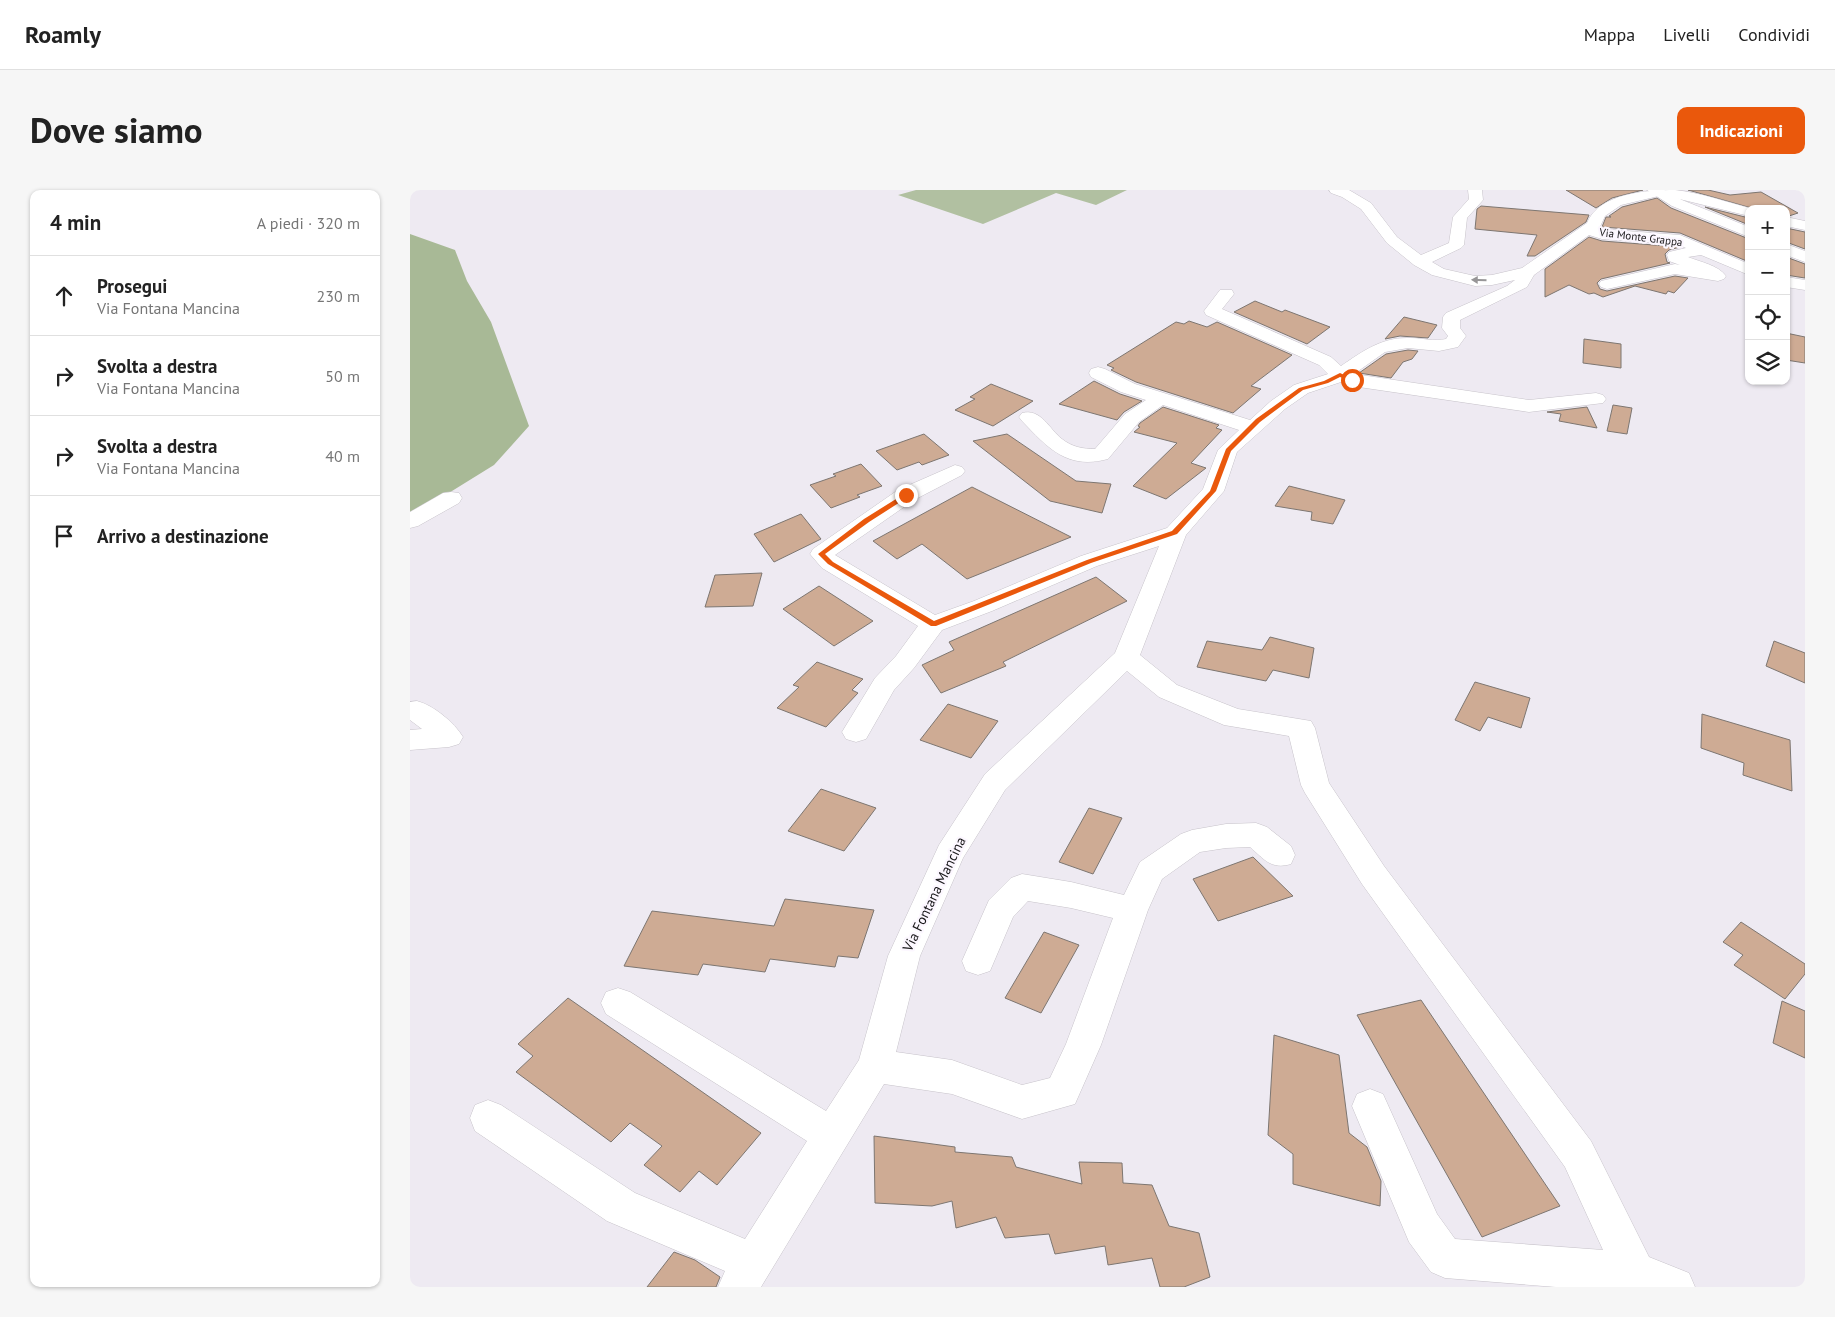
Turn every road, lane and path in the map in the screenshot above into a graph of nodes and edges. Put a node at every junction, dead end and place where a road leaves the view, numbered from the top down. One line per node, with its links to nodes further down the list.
1 (1336, 190): 7 (street)
2 (1360, 190): 7 (street)
3 (1475, 190): 16 (street)
4 (1656, 191): 8 (street); 11 (street); 12 (street)
5 (1744, 197): 6 (street)
6 (1754, 205)
7 (1366, 206): 16 (street)
8 (1745, 211)
9 (1790, 222): 10 (street)
10 (1805, 226)
11 (1587, 230): 13 (street, Via Monte Grappa); 18 (street)
12 (1745, 231)
13 (1701, 250): 17 (street, Via Monte Grappa); 20 (street)
14 (1788, 250): 15 (street)
15 (1805, 257)
16 (1420, 262): 18 (street, one-way to 16)
17 (1745, 268)
18 (1527, 272): 24 (street, Via Fontana Mancina)
19 (1790, 283): 21 (street)
20 (1607, 284)
21 (1805, 285)
22 (1226, 294): 24 (street)
23 (1098, 373): 25 (street)
24 (1340, 375): 26 (street); 28 (street, Via Fontana Mancina)
25 (1161, 398): 27 (street); 28 (street)
26 (1596, 399)
27 (1029, 417)
28 (1251, 427): 32 (street, Via Fontana Mancina)
29 (955, 471): 33 (street)
30 (451, 498): 31 (street)
31 (410, 521)
32 (1175, 533): 33 (street, Via Fontana Mancina); 34 (street, Via Fontana Mancina)
33 (934, 624): 36 (street)
34 (1126, 657): 42 (street, Via Fontana Mancina); 47 (street)
35 (410, 711): 37 (street)
36 (856, 732)
37 (410, 740)
38 (1280, 855): 39 (street)
39 (1132, 910): 40 (street); 42 (street)
40 (978, 961)
41 (618, 1003): 45 (street)
42 (874, 1066): 45 (street, Via Fontana Mancina)
43 (1370, 1106): 47 (street)
44 (488, 1118): 46 (street)
45 (832, 1136): 46 (street, Via Fontana Mancina)
46 (746, 1275)
47 (1629, 1280): 48 (street)
48 (1675, 1287)

